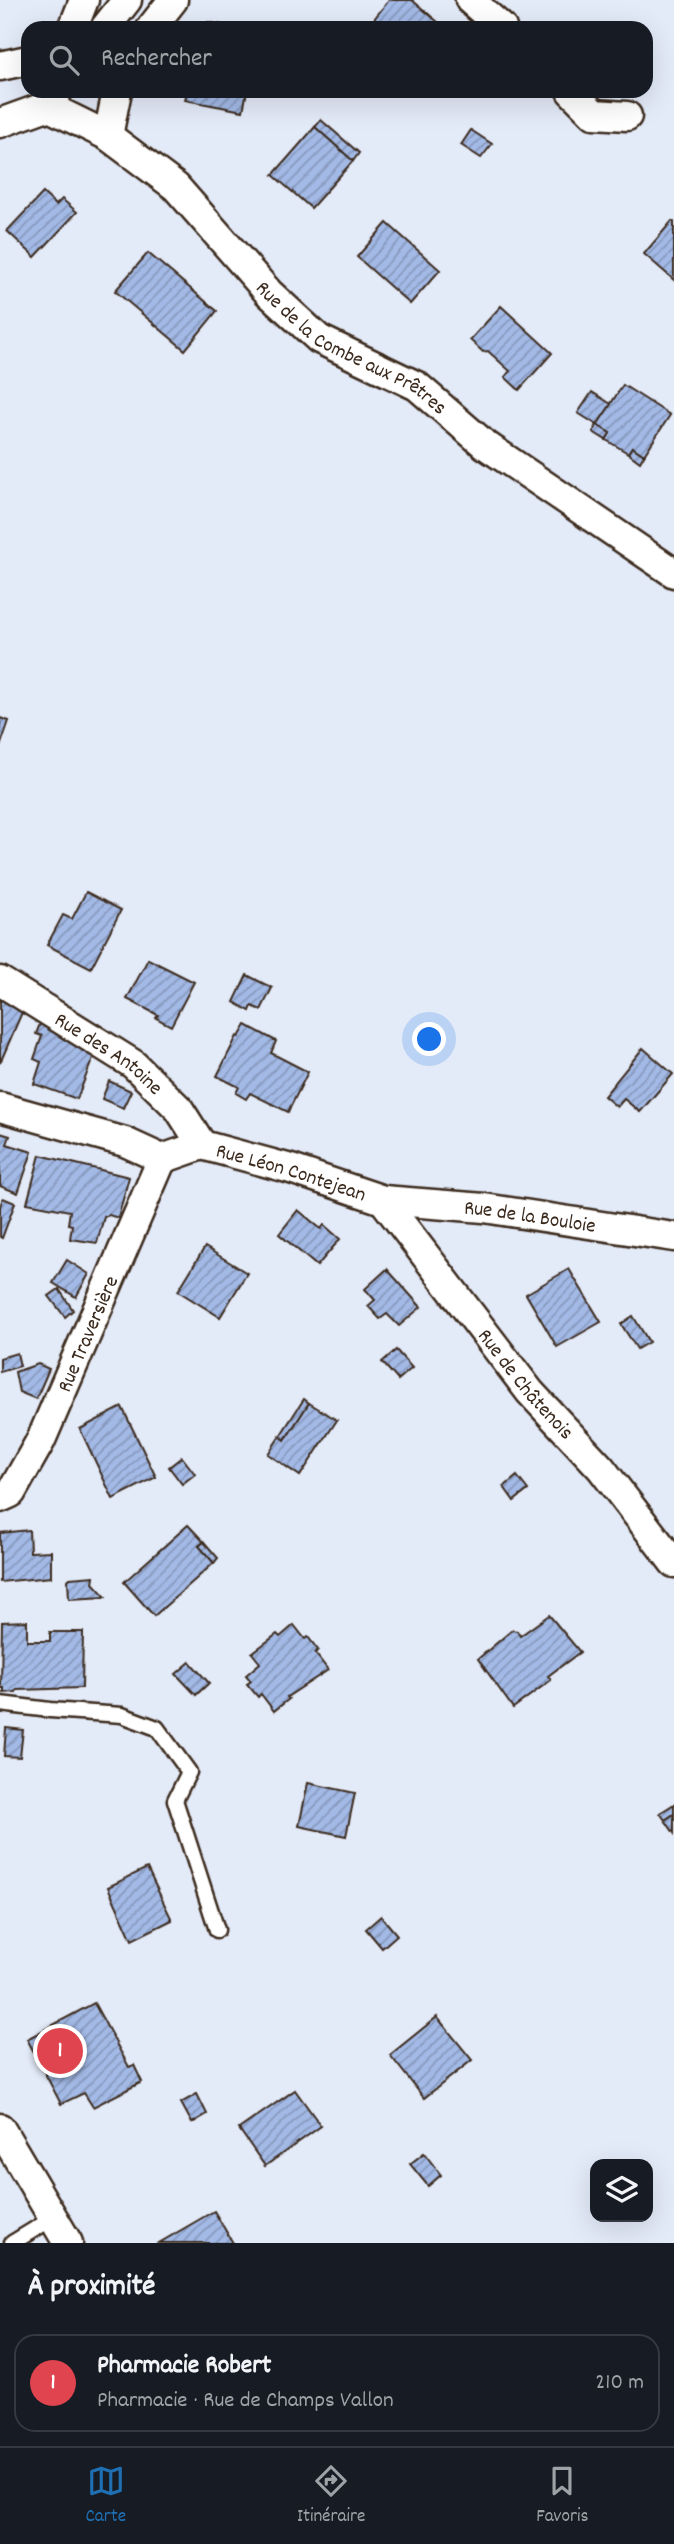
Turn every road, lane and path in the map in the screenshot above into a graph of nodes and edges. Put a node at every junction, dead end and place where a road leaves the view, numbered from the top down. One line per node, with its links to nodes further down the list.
1 (84, 0): 5 (street)
2 (127, 0): 6 (street)
3 (173, 0): 7 (street)
4 (470, 0): 8 (street)
5 (76, 21)
6 (110, 21)
7 (156, 21)
8 (494, 21)
9 (21, 62): 10 (street)
10 (0, 66)
11 (52, 98): 15 (street); 16 (street, Rue de la Combe aux Prêtres)
12 (116, 98): 16 (street)
13 (578, 98): 14 (street)
14 (627, 116)
15 (0, 123)
16 (108, 136): 17 (street, Rue de la Combe aux Prêtres)
17 (674, 573)
18 (0, 981): 20 (street, Rue des Antoine)
19 (0, 1107): 21 (street)
20 (202, 1145): 21 (street, Rue Léon Contejean); 22 (street, Rue Léon Contejean)
21 (162, 1160): 24 (street, Rue Traversière)
22 (383, 1200): 23 (street, Rue de la Bouloie); 25 (street, Rue de Châtenois)
23 (674, 1237)
24 (0, 1498)
25 (674, 1563)
26 (0, 1704): 27 (lane)
27 (217, 1930)
28 (0, 2128): 29 (street)
29 (53, 2218): 30 (lane); 31 (street)
30 (12, 2243)
31 (68, 2243)

